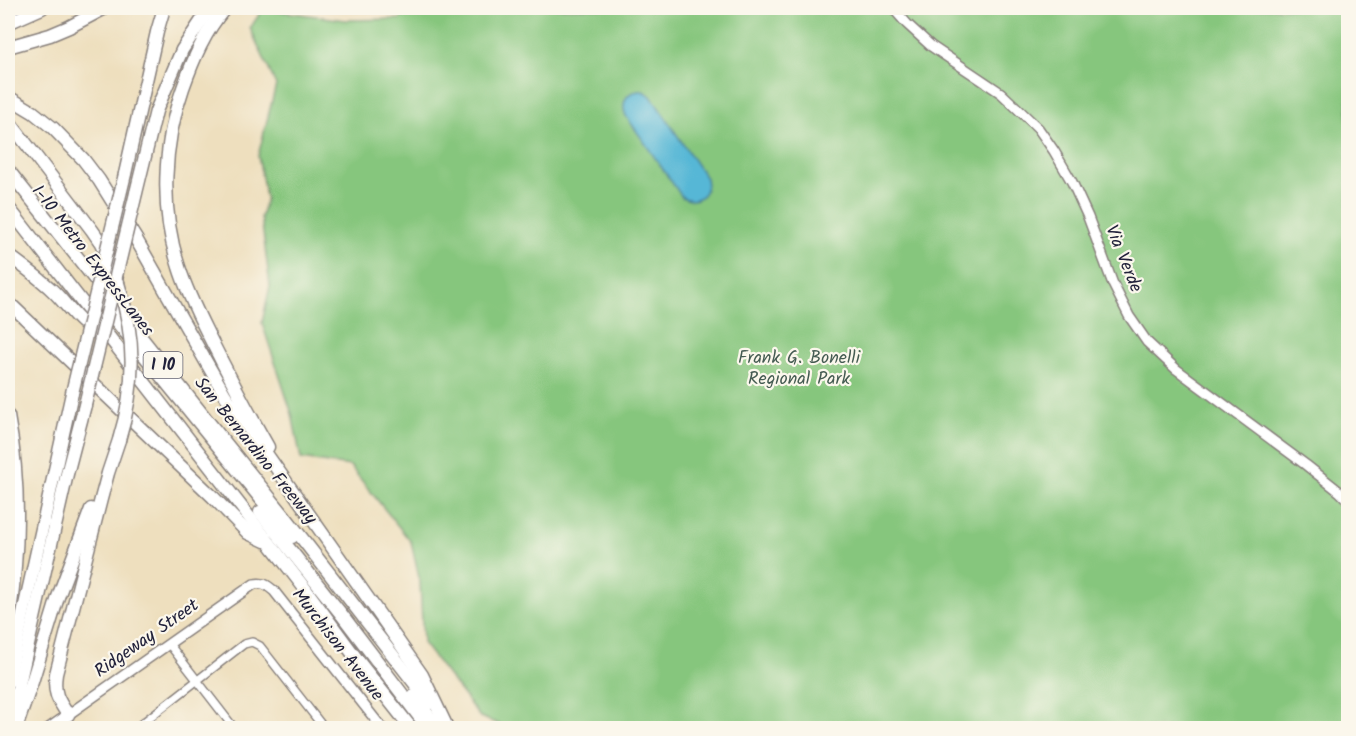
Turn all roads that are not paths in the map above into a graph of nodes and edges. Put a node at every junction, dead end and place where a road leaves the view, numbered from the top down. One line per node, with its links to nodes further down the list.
1 (42, 8): 7 (highway)
2 (105, 8): 8 (highway)
3 (164, 8): 29 (highway, bridge)
4 (212, 8): 33 (highway, bridge)
5 (225, 8): 21 (highway)
6 (893, 8): 22 (main road, Via Verde)
7 (8, 23)
8 (8, 47)
9 (8, 97): 21 (highway)
10 (8, 120): 20 (highway, bridge)
11 (8, 170): 32 (highway, San Bernardino Freeway / I 10)
12 (8, 183): 32 (highway, I-10 Metro ExpressLanes)
13 (8, 207): 15 (highway, I 10)
14 (8, 255): 17 (highway)
15 (70, 288): 17 (highway, I 10); 39 (highway, I-10 Metro ExpressLanes)
16 (8, 302): 24 (highway)
17 (108, 338): 24 (highway, I 10)
18 (8, 416): 19 (highway)
19 (15, 470): 23 (highway); 26 (highway)
20 (108, 473): 30 (highway); 33 (highway)
21 (283, 477): 32 (highway)
22 (1348, 500)
23 (8, 541)
24 (269, 543): 38 (highway, I 10)
25 (265, 584): 27 (main road, Ridgeway Street); 37 (main road, Murchison Avenue)
26 (8, 625)
27 (169, 644): 28 (street); 30 (main road, Ridgeway Street)
28 (197, 681): 31 (street); 35 (street); 36 (street)
29 (8, 682)
30 (68, 715): 34 (main road, Ridgeway Street)
31 (140, 727)
32 (444, 727)
33 (14, 728)
34 (49, 729)
35 (234, 729)
36 (324, 729)
37 (382, 729)
38 (411, 729)
39 (428, 729)

